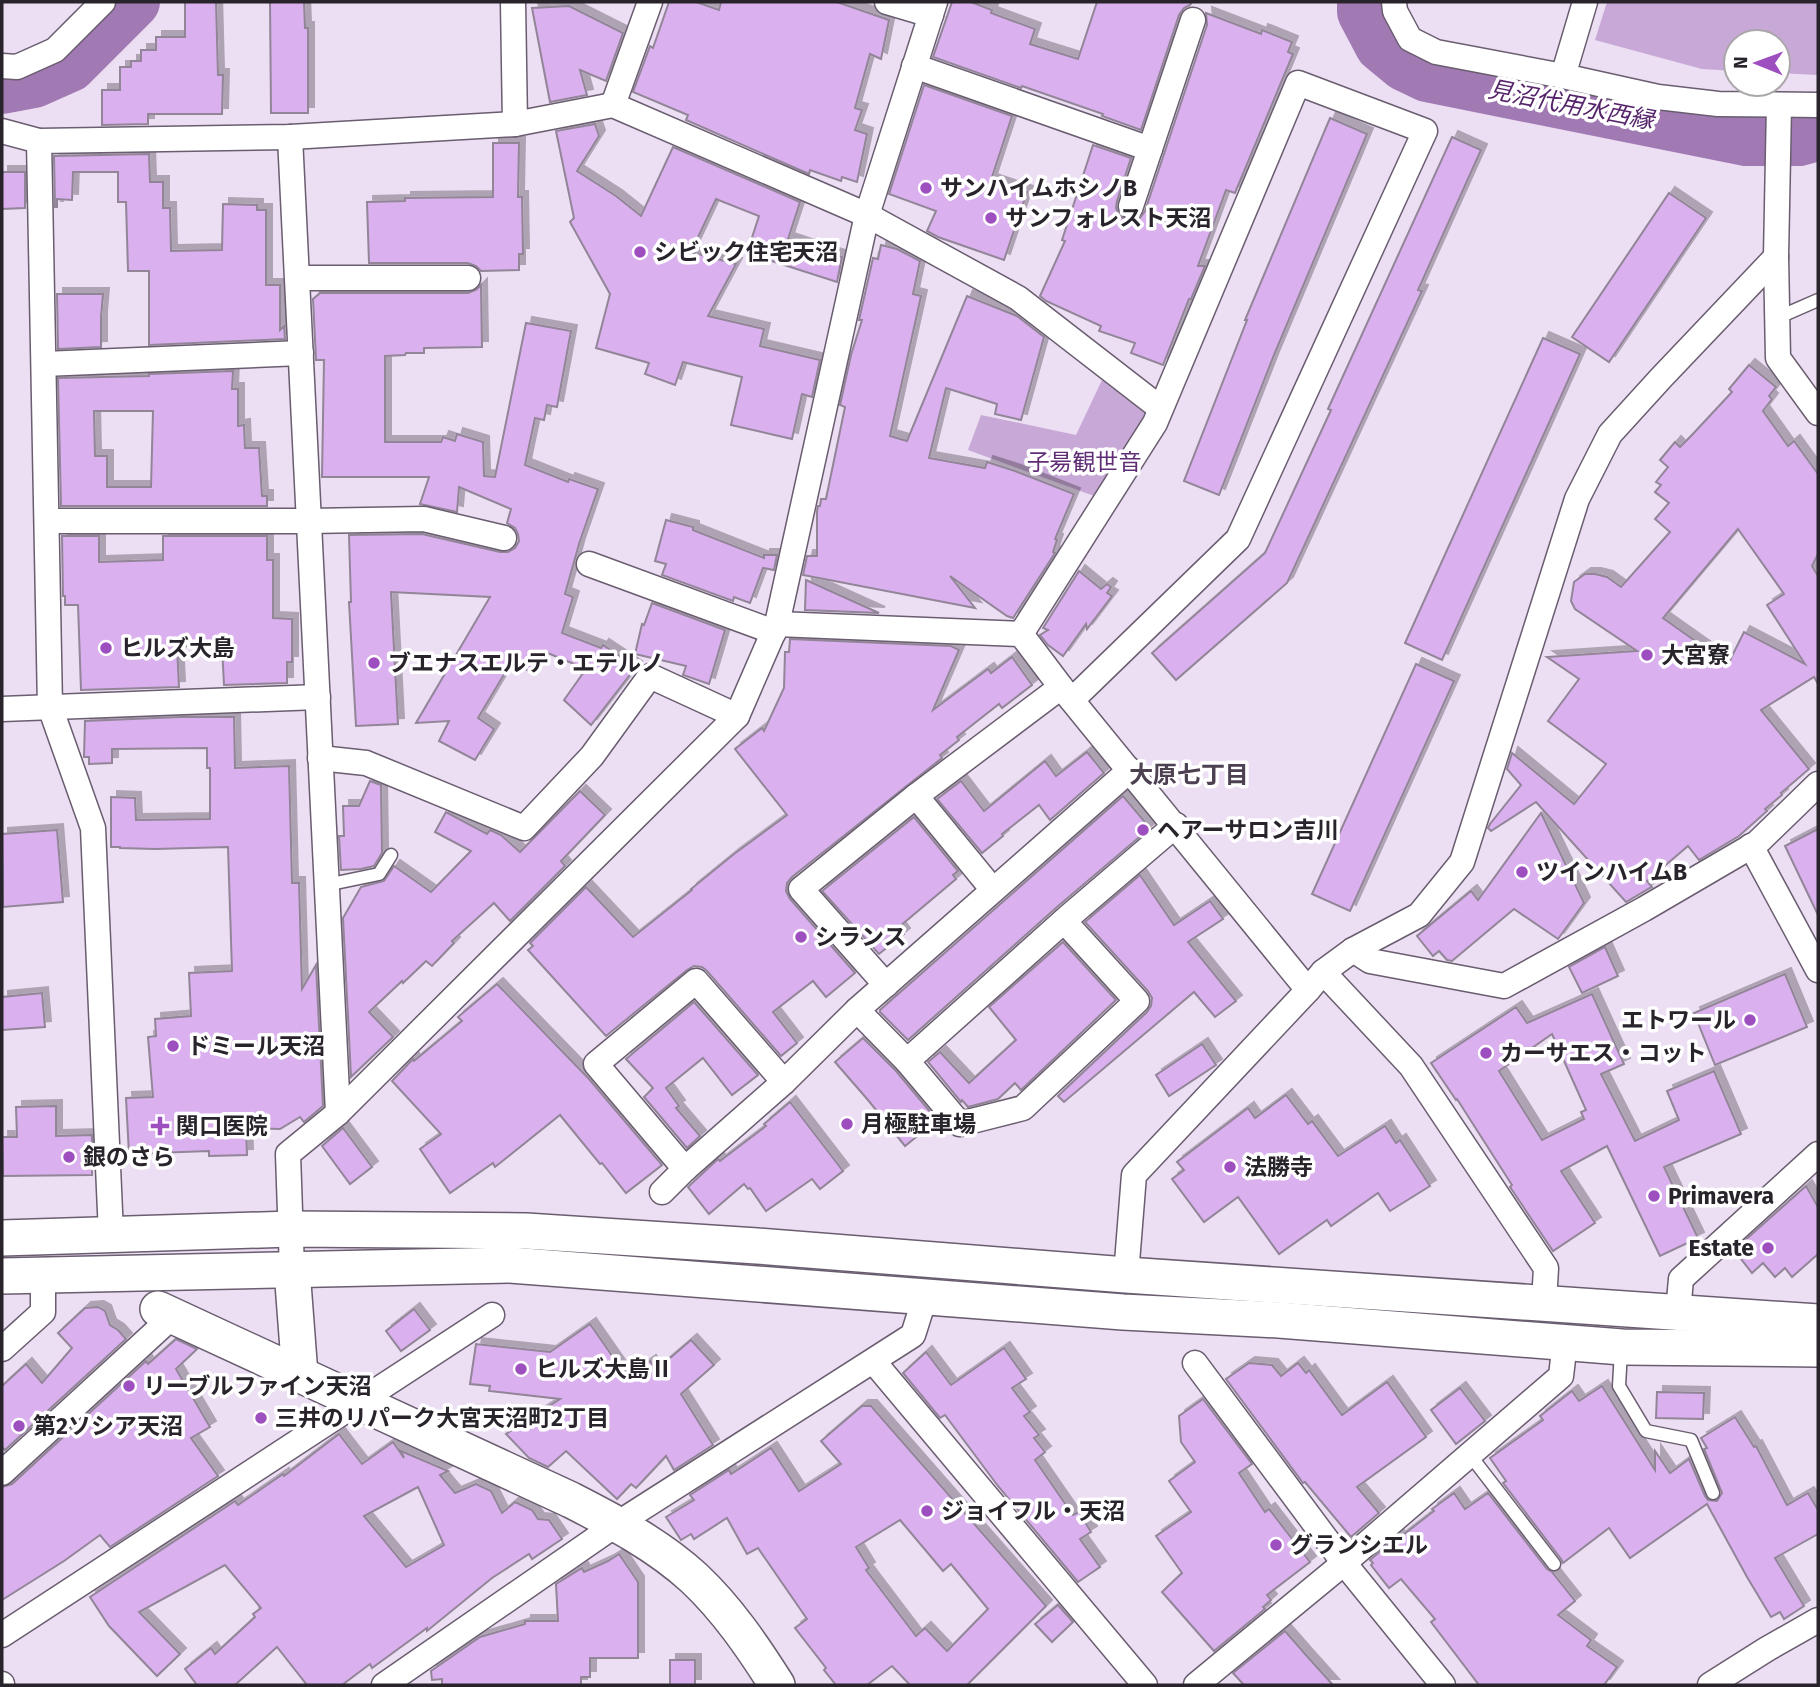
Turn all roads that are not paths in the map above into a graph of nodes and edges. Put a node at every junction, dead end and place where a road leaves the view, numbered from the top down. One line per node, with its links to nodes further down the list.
1 (103, 2): 9 (street)
2 (513, 2): 15 (street)
3 (650, 2): 12 (street)
4 (887, 2): 7 (street)
5 (1394, 2): 11 (street)
6 (1585, 2): 11 (street)
7 (933, 8): 10 (street)
8 (1193, 20): 19 (street)
9 (2, 66)
10 (914, 66): 19 (street); 21 (street)
11 (1563, 76): 13 (street)
12 (613, 105): 15 (street); 21 (street)
13 (1779, 105): 14 (street); 22 (street)
14 (1818, 105)
15 (514, 124): 17 (street)
16 (2, 131): 18 (street)
17 (290, 137): 18 (street); 23 (street)
18 (40, 141): 28 (street)
19 (1150, 149): 20 (street)
20 (1131, 206)
21 (867, 215): 29 (street); 35 (street)
22 (1776, 257): 26 (street); 52 (street)
23 (298, 278): 24 (street); 27 (street)
24 (468, 278)
25 (1818, 300): 26 (lane)
26 (1777, 318): 30 (street)
27 (302, 353): 28 (street); 32 (street)
28 (44, 364): 31 (street)
29 (1160, 408): 36 (street); 37 (street)
30 (1818, 413)
31 (47, 521): 32 (street); 39 (street)
32 (309, 521): 33 (street); 38 (street)
33 (504, 538)
34 (589, 565): 35 (street)
35 (776, 628): 36 (street); 41 (street)
36 (1021, 634): 37 (street)
37 (1067, 693): 43 (street); 45 (street)
38 (318, 696): 39 (street); 42 (street)
39 (50, 708): 40 (street); 64 (street)
40 (2, 709)
41 (737, 716): 42 (street); 59 (street)
42 (320, 758): 49 (street)
43 (1130, 770): 46 (street); 50 (street)
44 (1818, 785): 47 (street)
45 (916, 796): 50 (street); 55 (street)
46 (1176, 825): 51 (street); 54 (street)
47 (1751, 846): 52 (street); 53 (street)
48 (391, 855): 49 (lane)
49 (326, 885): 59 (street)
50 (993, 890): 55 (street)
51 (1064, 921): 57 (street); 57 (street)
52 (1353, 950): 54 (street)
53 (1818, 970)
54 (1316, 981): 68 (street); 71 (street)
55 (886, 985): 56 (street)
56 (857, 1010): 57 (street); 58 (street)
57 (907, 1061)
58 (784, 1082): 61 (street); 61 (street)
59 (338, 1113): 63 (street)
60 (1818, 1154): 73 (street)
61 (685, 1169): 62 (street)
62 (662, 1192)
63 (291, 1229): 64 (street); 66 (street); 68 (street)
64 (111, 1234): 65 (street)
65 (2, 1238)
66 (292, 1270): 67 (street); 70 (street); 82 (street)
67 (43, 1275): 69 (street); 78 (street)
68 (1126, 1275): 71 (street)
69 (2, 1276)
70 (925, 1297): 76 (street); 80 (street)
71 (1544, 1302): 73 (street)
72 (165, 1312): 82 (street); 85 (street)
73 (1678, 1312): 75 (street)
74 (492, 1315): 83 (street)
75 (1818, 1322)
76 (1565, 1342): 77 (street); 84 (street)
77 (1622, 1347): 79 (street); 86 (lane)
78 (2, 1349)
79 (1818, 1349)
80 (874, 1362): 87 (street); 94 (street)
81 (1195, 1363): 88 (street)
82 (300, 1375): 83 (street)
83 (358, 1402): 87 (street); 91 (street)
84 (1470, 1455): 88 (street); 89 (lane)
85 (2, 1473)
86 (1713, 1493)
87 (617, 1524): 92 (street); 93 (street)
88 (1344, 1563): 95 (street); 96 (street)
89 (1554, 1564)
90 (1818, 1620): 97 (street)
91 (2, 1635)
92 (387, 1685)
93 (776, 1685)
94 (1145, 1685)
95 (1196, 1685)
96 (1443, 1685)
97 (1710, 1685)

